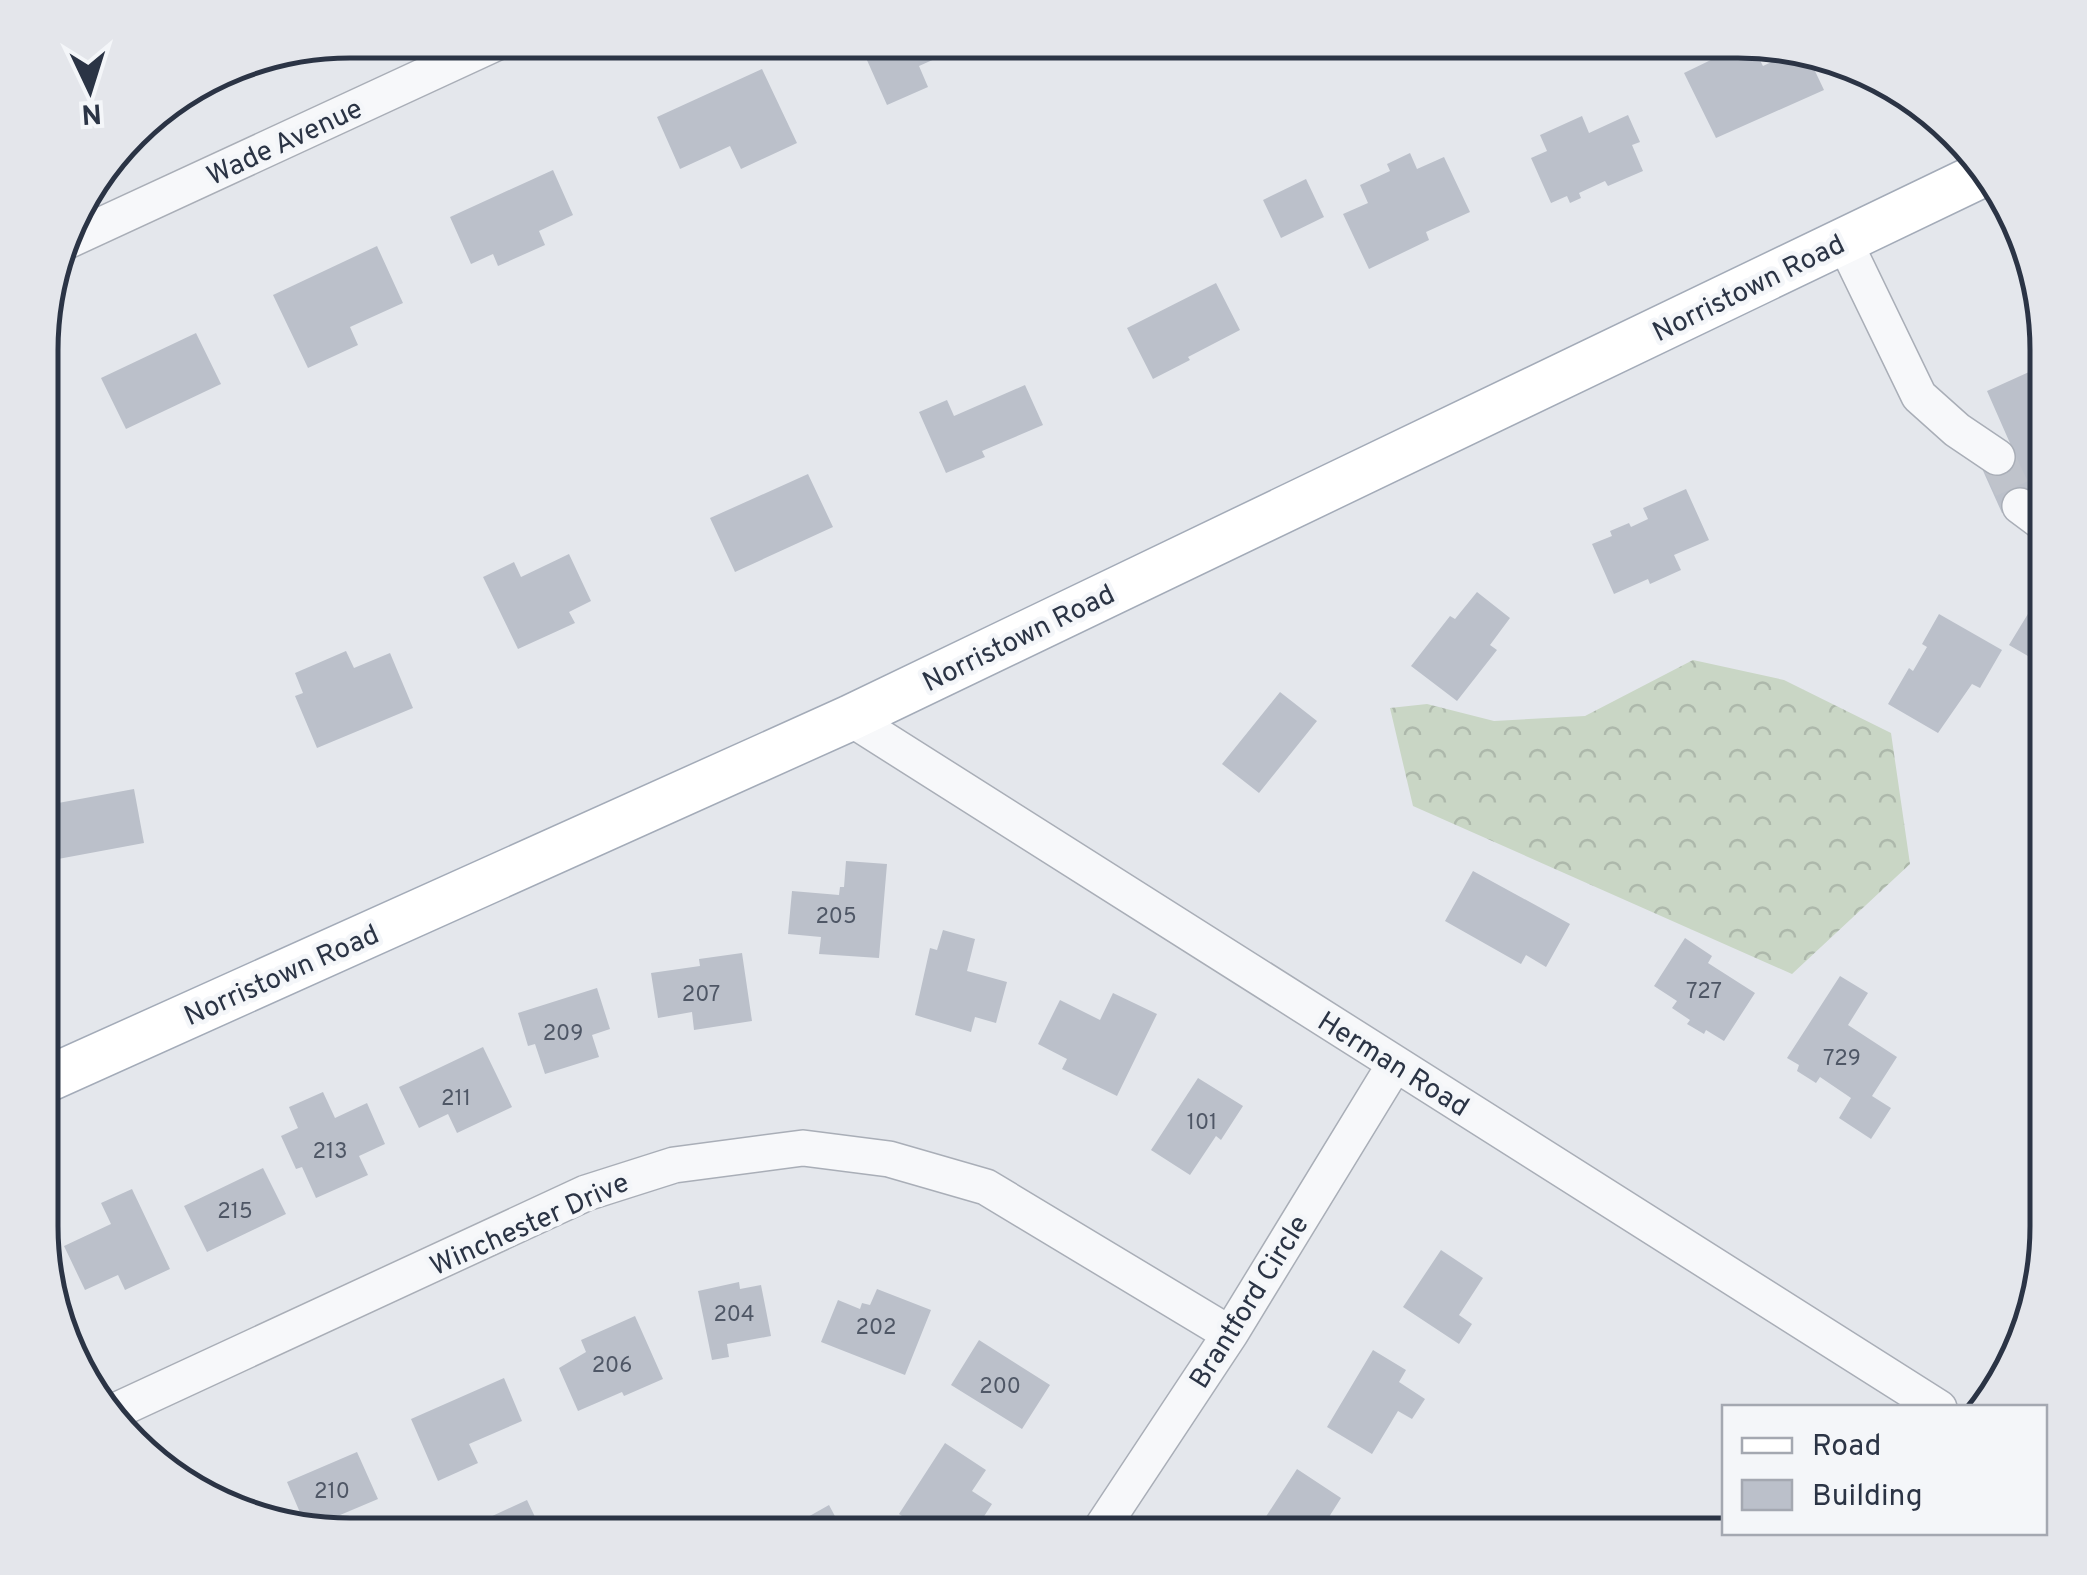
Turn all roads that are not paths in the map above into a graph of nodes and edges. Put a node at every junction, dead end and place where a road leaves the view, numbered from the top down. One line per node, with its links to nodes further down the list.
1 (463, 58): 3 (street, Wade Avenue)
2 (1973, 178): 4 (main road, Norristown Road)
3 (82, 234)
4 (1844, 240): 5 (street); 6 (main road, Norristown Road)
5 (1997, 457)
6 (850, 718): 7 (street, Herman Road); 8 (main road, Norristown Road)
7 (1395, 1064): 9 (street, Brantford Circle); 10 (street, Herman Road)
8 (58, 1074)
9 (1230, 1334): 11 (street, Winchester Drive); 12 (street, Brantford Circle)
10 (1935, 1405)
11 (123, 1409)
12 (1109, 1518)

